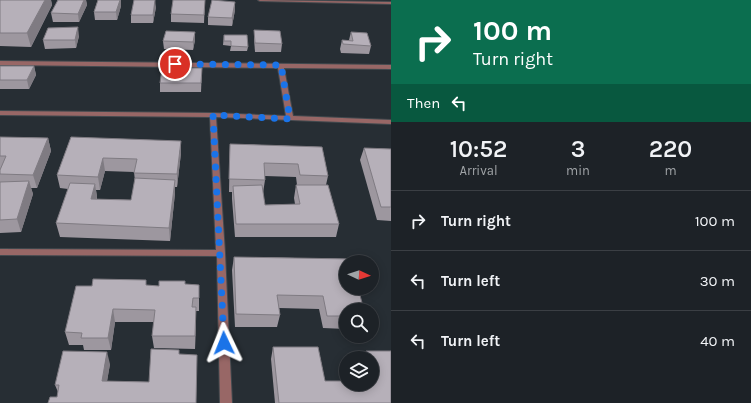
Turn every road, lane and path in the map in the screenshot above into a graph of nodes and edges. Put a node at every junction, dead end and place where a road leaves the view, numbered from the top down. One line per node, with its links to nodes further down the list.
1 (260, 0): 2 (street)
2 (391, 3)
3 (0, 62): 4 (street)
4 (281, 65): 5 (street); 8 (street)
5 (391, 67)
6 (0, 113): 7 (street)
7 (213, 115): 8 (street); 11 (street)
8 (290, 119): 9 (street)
9 (391, 122)
10 (0, 252): 11 (street)
11 (221, 253): 12 (street)
12 (226, 403)

